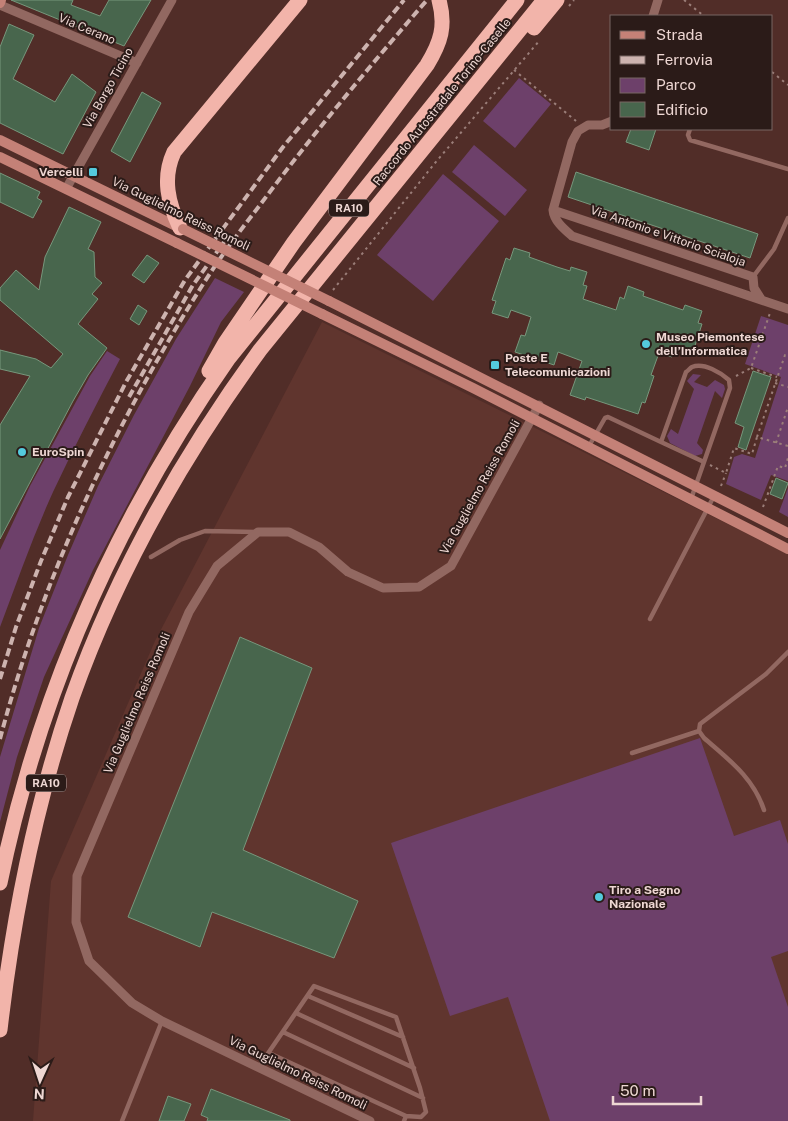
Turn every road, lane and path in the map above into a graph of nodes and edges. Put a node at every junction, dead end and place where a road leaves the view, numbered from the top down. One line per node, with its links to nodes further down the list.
1 (172, 0): 14 (street, Via Borgo Ticino)
2 (300, 0): 29 (highway)
3 (439, 0): 44 (highway, RA10)
4 (518, 0): 44 (highway, Raccordo Autostradale Torino-Caselle / RA10)
5 (544, 0): 22 (highway, Raccordo Autostradale Torino-Caselle / RA10)
6 (574, 0): 10 (path)
7 (658, 0): 11 (street)
8 (684, 0): 12 (path)
9 (0, 3): 14 (street, Via Cerano)
10 (561, 6): 22 (highway, RA10)
11 (653, 15)
12 (703, 15)
13 (543, 37): 15 (path)
14 (137, 63): 25 (street, Via Borgo Ticino)
15 (514, 70): 19 (path); 32 (path)
16 (773, 73): 17 (path)
17 (788, 85)
18 (610, 122): 19 (street)
19 (583, 128): 27 (street)
20 (690, 130): 24 (lane)
21 (0, 140): 25 (main road, Via Guglielmo Reiss Romoli)
22 (431, 140): 73 (highway, Raccordo Autostradale Torino-Caselle / RA10)
23 (0, 157): 26 (main road, Via Guglielmo Reiss Romoli)
24 (788, 169)
25 (74, 176): 26 (street, Via Borgo Ticino); 29 (main road, Via Guglielmo Reiss Romoli)
26 (66, 189): 29 (main road, Via Guglielmo Reiss Romoli)
27 (554, 210): 30 (street, Via Antonio e Vittorio Scialoja); 31 (street)
28 (788, 218): 30 (lane)
29 (180, 233): 32 (main road, Via Guglielmo Reiss Romoli, bridge); 43 (main road, Via Guglielmo Reiss Romoli, bridge)
30 (753, 278): 31 (street, Via Antonio e Vittorio Scialoja)
31 (761, 299): 33 (street)
32 (328, 300): 41 (main road, Via Guglielmo Reiss Romoli)
33 (774, 304): 34 (street); 36 (path)
34 (788, 309)
35 (788, 356): 37 (path)
36 (751, 368): 37 (path); 38 (path)
37 (777, 377): 39 (path)
38 (729, 380): 47 (lane); 52 (lane)
39 (775, 383): 40 (path); 46 (path)
40 (788, 387)
41 (539, 406): 43 (street, Via Guglielmo Reiss Romoli); 45 (main road, Via Guglielmo Reiss Romoli)
42 (788, 407): 48 (path)
43 (532, 418): 50 (main road, Via Guglielmo Reiss Romoli); 60 (street, Via Guglielmo Reiss Romoli)
44 (186, 420): 69 (highway, Raccordo Autostradale Torino-Caselle / RA10)
45 (595, 434): 47 (lane); 50 (lane); 54 (main road, Via Guglielmo Reiss Romoli)
46 (757, 437): 48 (path); 53 (path)
47 (661, 442): 52 (lane)
48 (776, 442): 49 (path)
49 (788, 446)
50 (588, 447): 57 (main road, Via Guglielmo Reiss Romoli)
51 (788, 458): 59 (path)
52 (704, 462): 53 (path); 54 (lane)
53 (726, 473): 55 (path)
54 (696, 486): 56 (main road, Via Guglielmo Reiss Romoli); 57 (lane)
55 (721, 486)
56 (714, 495): 58 (lane); 61 (main road, Via Guglielmo Reiss Romoli)
57 (691, 499): 58 (main road, Via Guglielmo Reiss Romoli)
58 (708, 508): 62 (main road, Via Guglielmo Reiss Romoli); 64 (lane)
59 (763, 508)
60 (258, 532): 63 (lane); 72 (street, Via Guglielmo Reiss Romoli)
61 (788, 533)
62 (788, 549)
63 (151, 557)
64 (650, 619)
65 (788, 652): 66 (lane)
66 (699, 731): 67 (lane); 68 (lane)
67 (632, 753)
68 (764, 810)
69 (0, 883)
70 (308, 996): 71 (lane); 75 (lane); 75 (lane)
71 (296, 1013): 74 (lane); 78 (lane)
72 (162, 1021): 77 (street, Via Guglielmo Reiss Romoli); 81 (lane)
73 (0, 1030)
74 (283, 1032): 76 (lane); 79 (lane)
75 (403, 1037): 78 (lane)
76 (269, 1053): 77 (lane); 80 (lane)
77 (258, 1068): 82 (street, Via Guglielmo Reiss Romoli)
78 (414, 1068): 79 (lane)
79 (423, 1098): 80 (lane)
80 (405, 1118)
81 (122, 1121)
82 (370, 1121)

